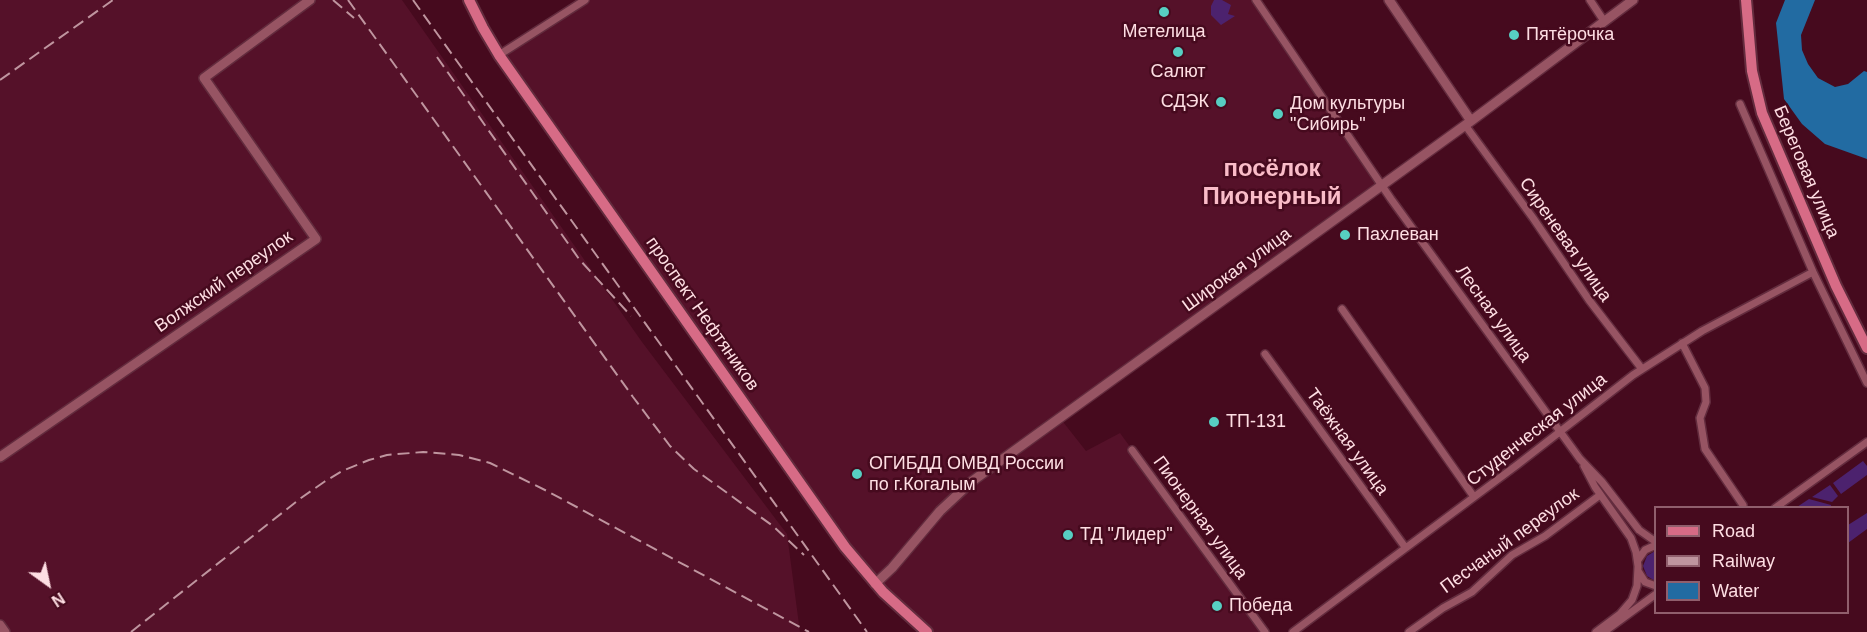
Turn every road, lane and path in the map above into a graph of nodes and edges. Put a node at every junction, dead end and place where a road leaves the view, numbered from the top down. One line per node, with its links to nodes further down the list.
1 (310, 0): 26 (street, Волжский переулок)
2 (469, 0): 11 (main road, проспект Нефтяников)
3 (585, 0): 11 (street)
4 (1256, 0): 14 (street, Лесная улица)
5 (1389, 0): 13 (street)
6 (1590, 0): 10 (street)
7 (1633, 0): 10 (street, Широкая улица)
8 (1746, 0): 19 (main road, Береговая улица)
9 (1752, 0): 17 (main road, Береговая улица)
10 (1604, 21): 13 (street, Широкая улица)
11 (499, 55): 36 (main road, проспект Нефтяников)
12 (1740, 104): 15 (street)
13 (1468, 123): 14 (street, Широкая улица); 21 (street, Сиреневая улица)
14 (1381, 186): 23 (street, Лесная улица); 36 (street, Широкая улица)
15 (1813, 272): 18 (street, Студенческая улица); 22 (street)
16 (1342, 309): 29 (street)
17 (1867, 333)
18 (1682, 343): 21 (street, Студенческая улица); 30 (street)
19 (1867, 348)
20 (1265, 354): 34 (street, Таёжная улица)
21 (1642, 369): 23 (street, Студенческая улица)
22 (1867, 383)
23 (1559, 431): 27 (street, Лесная улица); 29 (street, Студенческая улица)
24 (1867, 442): 31 (street)
25 (1132, 450): 42 (street, Пионерная улица)
26 (0, 457)
27 (1580, 459): 28 (street, Лесная улица); 32 (street, Лесная улица)
28 (1600, 495): 35 (street, Лесная улица); 44 (street, Песчаный переулок)
29 (1474, 497): 34 (street, Студенческая улица)
30 (1743, 505)
31 (1776, 506)
32 (1654, 542)
33 (1654, 545): 35 (street)
34 (1405, 547): 43 (street, Студенческая улица)
35 (1638, 567): 37 (street); 45 (street)
36 (875, 584): 41 (main road, проспект Нефтяников)
37 (1654, 585)
38 (1654, 595): 46 (street)
39 (0, 625): 40 (street)
40 (5, 632)
41 (927, 632)
42 (1265, 632)
43 (1293, 632)
44 (1408, 632)
45 (1596, 632)
46 (1604, 632)

